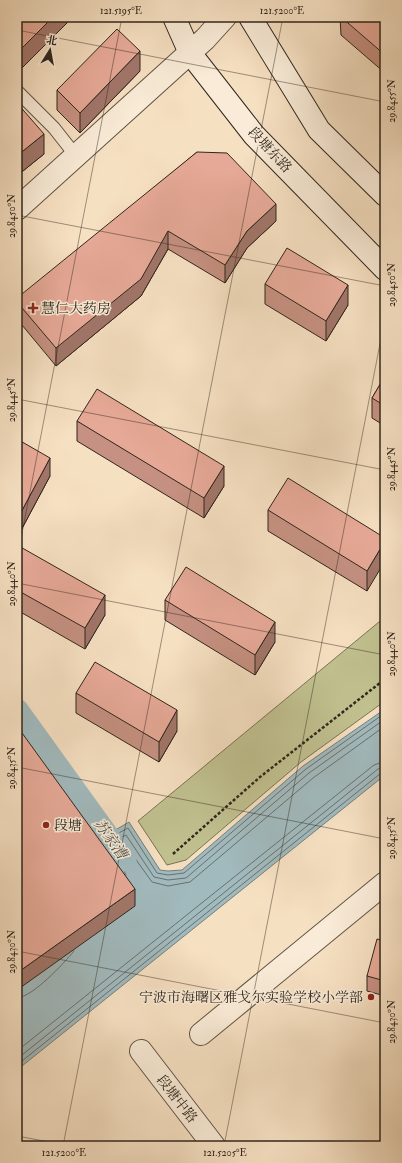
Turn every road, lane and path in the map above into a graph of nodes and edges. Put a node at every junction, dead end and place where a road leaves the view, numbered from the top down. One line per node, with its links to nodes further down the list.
1 (174, 17): 4 (street, 段塘东路)
2 (225, 17): 4 (street)
3 (250, 17): 7 (street)
4 (190, 53): 6 (street); 9 (street, 段塘东路)
5 (17, 91): 6 (lane)
6 (76, 156): 8 (street)
7 (385, 195)
8 (17, 209)
9 (385, 269)
10 (385, 679): 11 (path)
11 (173, 854)
12 (385, 883): 13 (street)
13 (201, 1034)
14 (141, 1051): 15 (street, 段塘中路)
15 (214, 1146)

